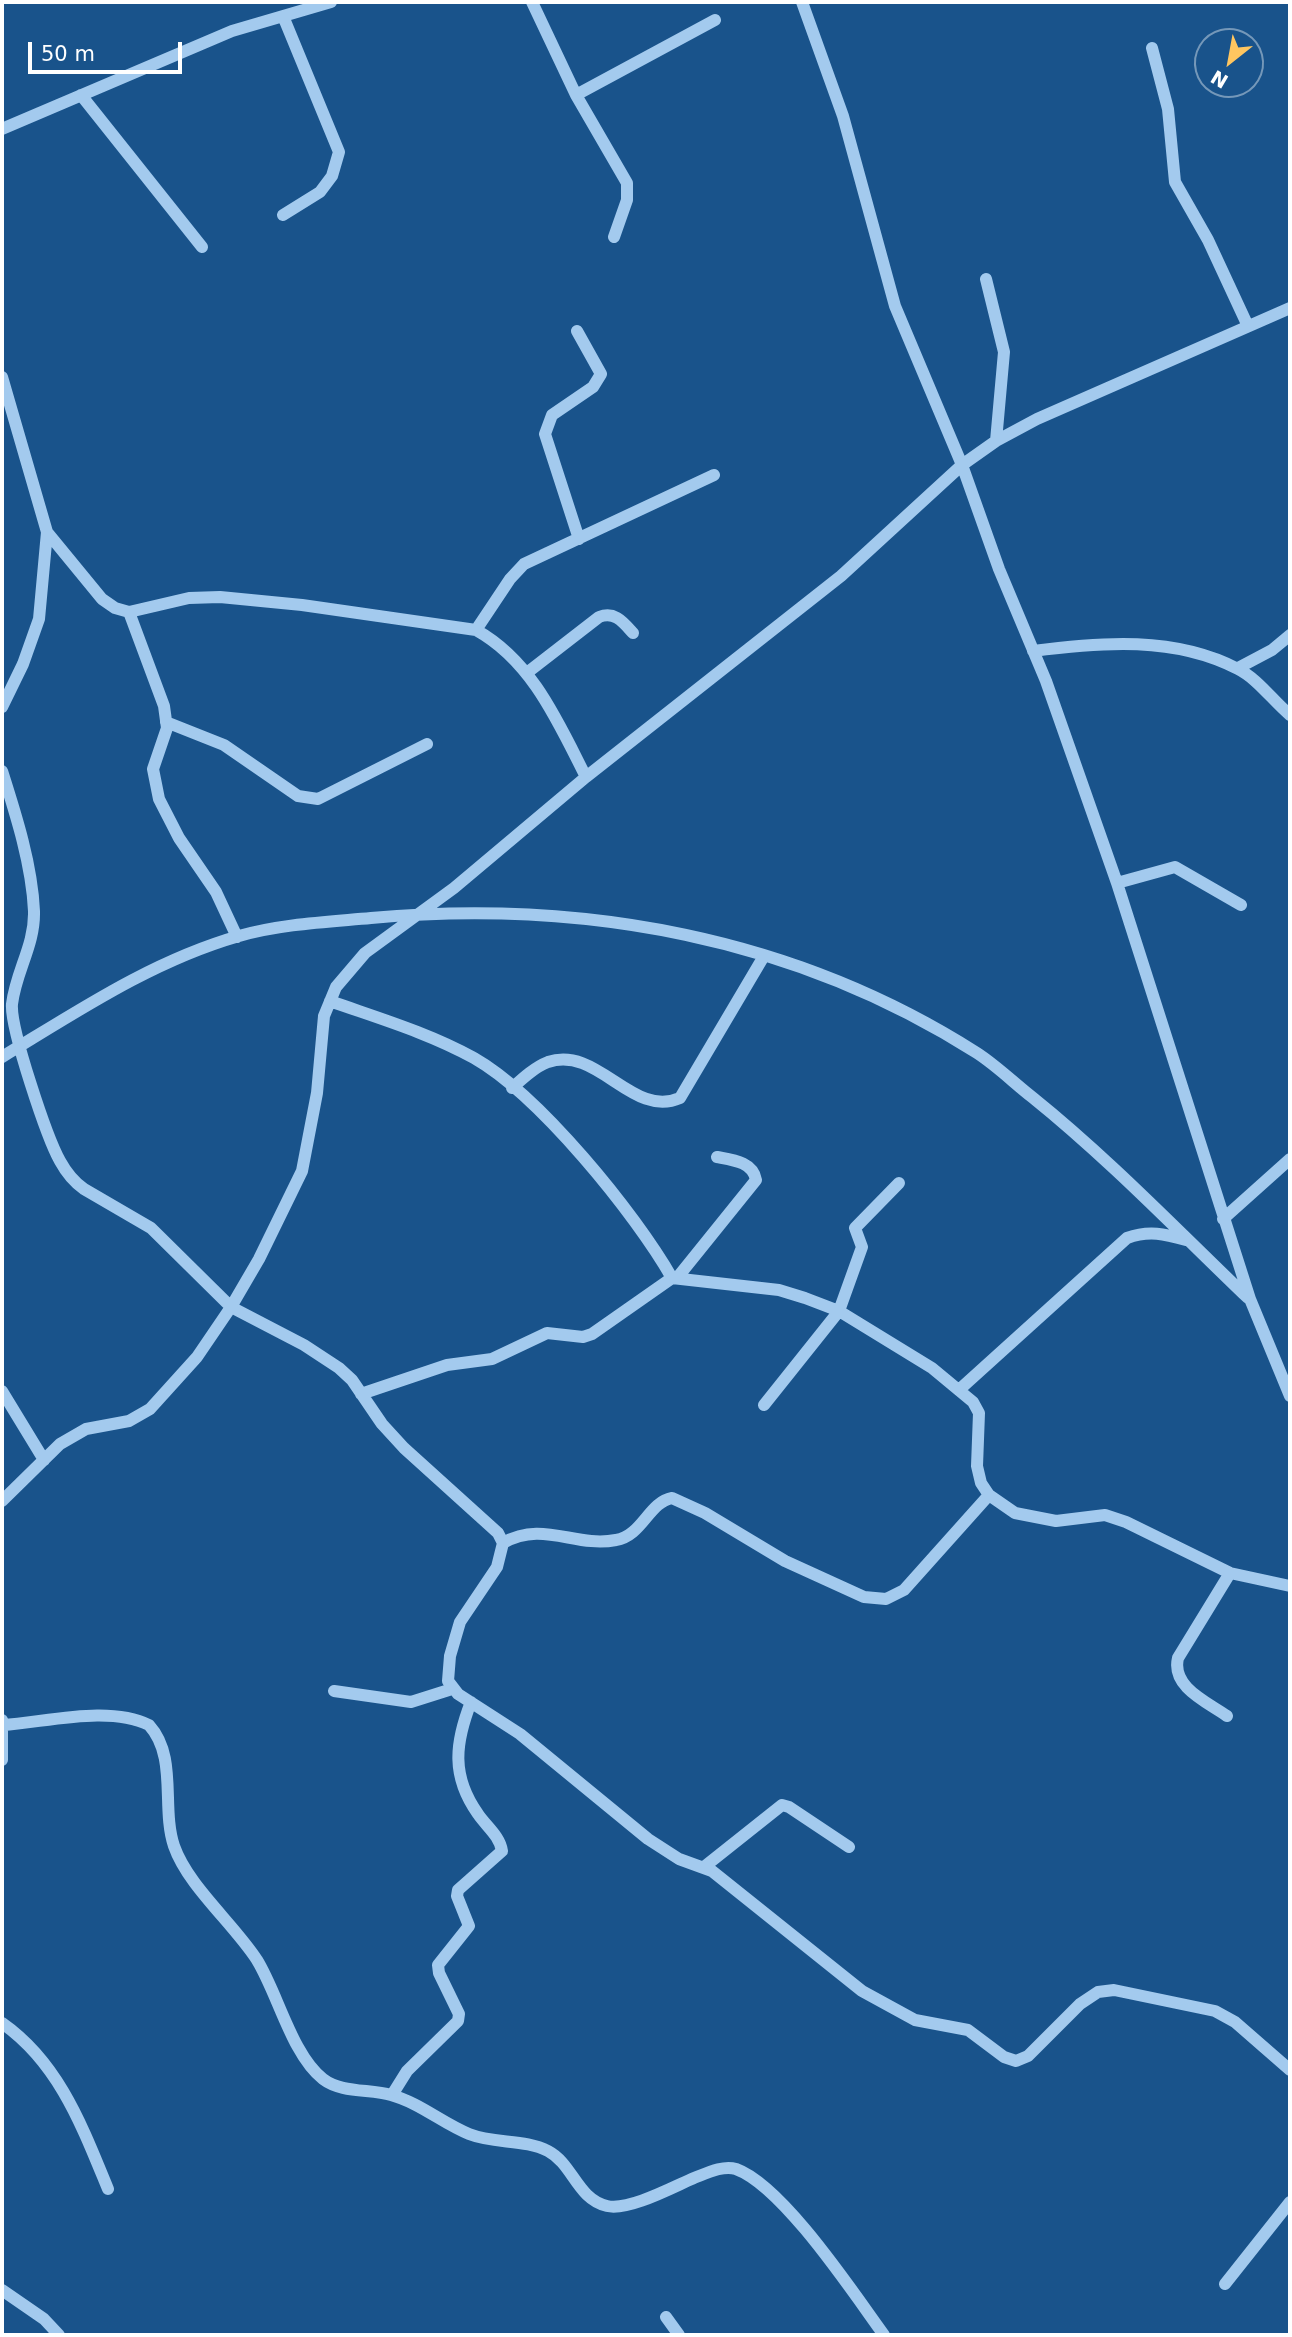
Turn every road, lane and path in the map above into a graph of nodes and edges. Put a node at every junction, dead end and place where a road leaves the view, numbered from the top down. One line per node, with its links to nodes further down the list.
1 (331, 2): 4 (street)
2 (532, 2): 8 (street)
3 (802, 2): 19 (street)
4 (283, 16): 7 (street); 10 (street)
5 (715, 20): 8 (street)
6 (1152, 48): 15 (street)
7 (81, 95): 9 (street); 12 (street)
8 (576, 95): 11 (street)
9 (2, 129)
10 (283, 215)
11 (614, 237)
12 (202, 247)
13 (986, 279): 18 (street)
14 (1290, 308): 15 (street)
15 (1247, 324): 18 (street)
16 (577, 331): 22 (street)
17 (2, 377): 21 (street)
18 (996, 441): 19 (street)
19 (962, 465): 27 (street); 35 (street)
20 (714, 475): 22 (street)
21 (47, 532): 23 (street); 30 (street)
22 (579, 539): 24 (street)
23 (129, 612): 24 (street); 32 (street)
24 (476, 630): 29 (street)
25 (633, 633): 29 (street)
26 (1290, 635): 28 (street)
27 (1033, 651): 28 (street); 36 (street)
28 (1238, 668): 31 (street)
29 (528, 672): 35 (street)
30 (2, 707)
31 (1290, 715)
32 (166, 722): 33 (street); 39 (street)
33 (427, 744)
34 (2, 771): 42 (street)
35 (586, 777): 38 (street)
36 (1117, 883): 37 (street); 48 (street)
37 (1241, 905)
38 (418, 914): 39 (street); 40 (street); 41 (street)
39 (237, 937): 42 (street)
40 (764, 956): 44 (street); 49 (street)
41 (330, 1001): 44 (street); 52 (street)
42 (21, 1045): 43 (street); 52 (street)
43 (2, 1057)
44 (512, 1088): 50 (street)
45 (717, 1157): 50 (street)
46 (1290, 1159): 48 (street)
47 (899, 1183): 53 (street)
48 (1223, 1219): 51 (street)
49 (1187, 1240): 51 (street); 54 (street)
50 (674, 1278): 53 (street); 56 (street)
51 (1250, 1299): 57 (street)
52 (231, 1307): 56 (street); 59 (street)
53 (839, 1311): 54 (street); 58 (street)
54 (960, 1389): 60 (street)
55 (2, 1391): 59 (street)
56 (361, 1394): 62 (street)
57 (1290, 1396)
58 (764, 1405)
59 (44, 1460): 61 (street)
60 (989, 1495): 62 (street); 63 (street)
61 (2, 1501)
62 (503, 1543): 65 (street)
63 (1230, 1573): 64 (street); 68 (street)
64 (1290, 1587)
65 (452, 1689): 66 (street); 67 (street)
66 (334, 1691)
67 (471, 1702): 72 (street); 75 (street)
68 (1227, 1716)
69 (2, 1723): 70 (street); 75 (street)
70 (2, 1760)
71 (849, 1847): 72 (street)
72 (704, 1867): 74 (street)
73 (2, 2023): 76 (street)
74 (1290, 2070)
75 (392, 2095): 83 (street)
76 (108, 2189)
77 (1290, 2202): 78 (street)
78 (1225, 2284)
79 (2, 2290): 81 (street)
80 (666, 2318): 82 (street)
81 (59, 2335)
82 (679, 2335)
83 (884, 2335)

